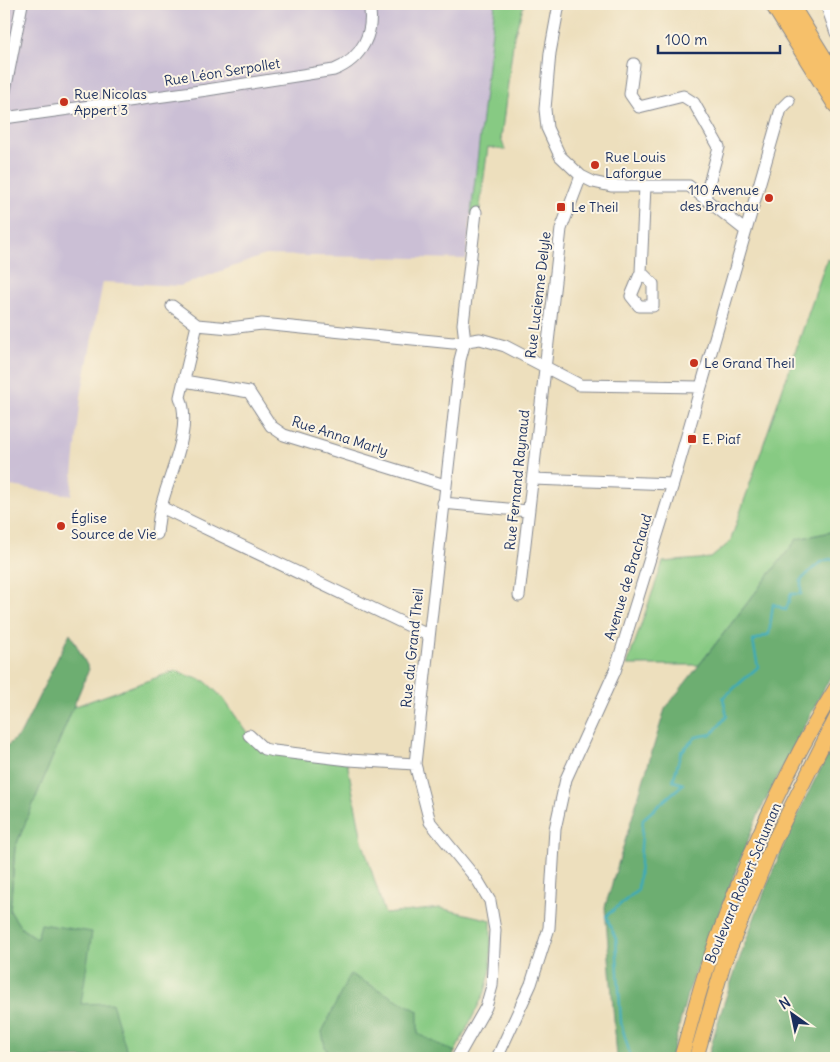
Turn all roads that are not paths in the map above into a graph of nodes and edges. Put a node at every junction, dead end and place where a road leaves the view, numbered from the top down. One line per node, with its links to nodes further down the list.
1 (22, 4): 12 (street)
2 (369, 4): 15 (street, Rue Léon Serpollet)
3 (559, 4): 16 (street)
4 (772, 4): 14 (highway)
5 (790, 4): 11 (highway)
6 (826, 4): 9 (street)
7 (833, 4): 8 (street)
8 (836, 14)
9 (836, 33)
10 (634, 64): 18 (street)
11 (836, 78)
12 (4, 96)
13 (790, 101): 20 (street, Avenue de Brachaud)
14 (836, 105)
15 (4, 118)
16 (581, 176): 17 (street); 25 (street, Rue Lucienne Delyle)
17 (645, 186): 18 (street); 21 (street)
18 (705, 198): 20 (street)
19 (476, 212): 24 (street, Rue du Grand Theil)
20 (746, 231): 27 (street, Avenue de Brachaud)
21 (641, 272)
22 (172, 306): 23 (street)
23 (197, 325): 24 (street); 26 (street)
24 (465, 342): 25 (street); 30 (street, Rue du Grand Theil)
25 (544, 367): 27 (street); 28 (street, Rue Fernand Raynaud)
26 (184, 381): 30 (street, Rue Anna Marly); 32 (street)
27 (701, 387): 29 (street, Avenue de Brachaud)
28 (532, 479): 29 (street); 33 (street, Rue Fernand Raynaud)
29 (673, 484): 42 (street, Avenue de Brachaud)
30 (445, 485): 31 (street, Rue du Grand Theil)
31 (443, 503): 33 (street); 36 (street, Rue du Grand Theil)
32 (160, 507): 34 (street); 36 (street)
33 (528, 511): 35 (street, Rue Fernand Raynaud)
34 (157, 534)
35 (519, 596)
36 (428, 635): 40 (street, Rue du Grand Theil)
37 (836, 688): 43 (main road, Boulevard Robert Schuman)
38 (836, 718): 44 (main road, Boulevard Robert Schuman)
39 (249, 735): 40 (street)
40 (415, 764): 41 (street, Rue du Grand Theil)
41 (457, 1058)
42 (497, 1058)
43 (681, 1058)
44 (696, 1058)

